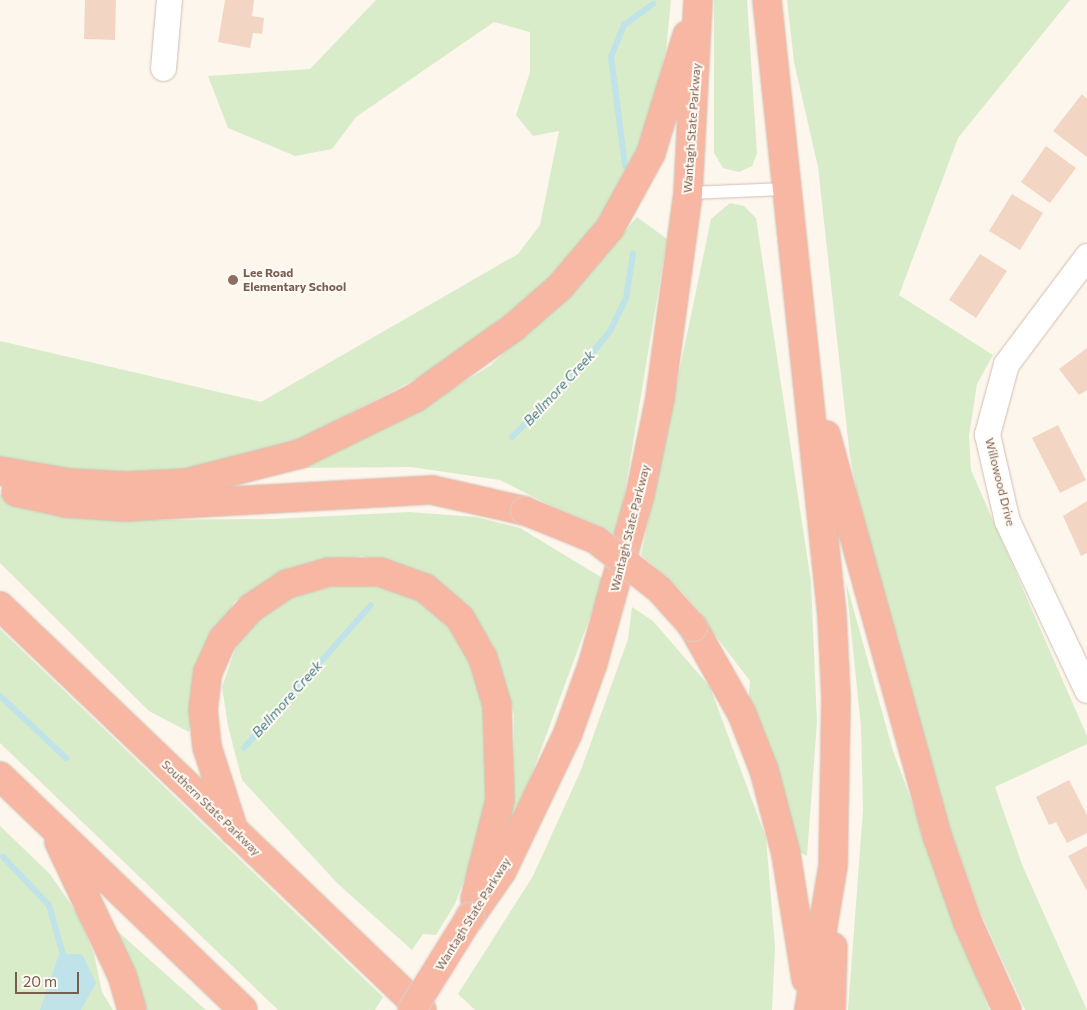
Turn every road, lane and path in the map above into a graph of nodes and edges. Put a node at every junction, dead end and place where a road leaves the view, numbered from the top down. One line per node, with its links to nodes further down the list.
1 (169, 0): 4 (street)
2 (698, 0): 6 (highway, Wantagh State Parkway); 9 (highway)
3 (767, 0): 5 (highway)
4 (163, 68)
5 (785, 189): 6 (lane); 8 (highway)
6 (688, 193): 16 (highway, Wantagh State Parkway)
7 (1085, 262): 12 (street, Willowood Drive)
8 (808, 376): 17 (highway); 22 (highway)
9 (0, 471)
10 (0, 486): 17 (highway, bridge)
11 (0, 606): 15 (highway, Southern State Parkway)
12 (1087, 690)
13 (0, 776): 14 (highway)
14 (51, 825): 18 (highway); 19 (highway)
15 (234, 831): 16 (highway); 21 (highway, Southern State Parkway)
16 (470, 917): 20 (highway, Wantagh State Parkway, bridge)
17 (817, 1008)
18 (132, 1010)
19 (243, 1010)
20 (412, 1010)
21 (422, 1010)
22 (1007, 1010)

